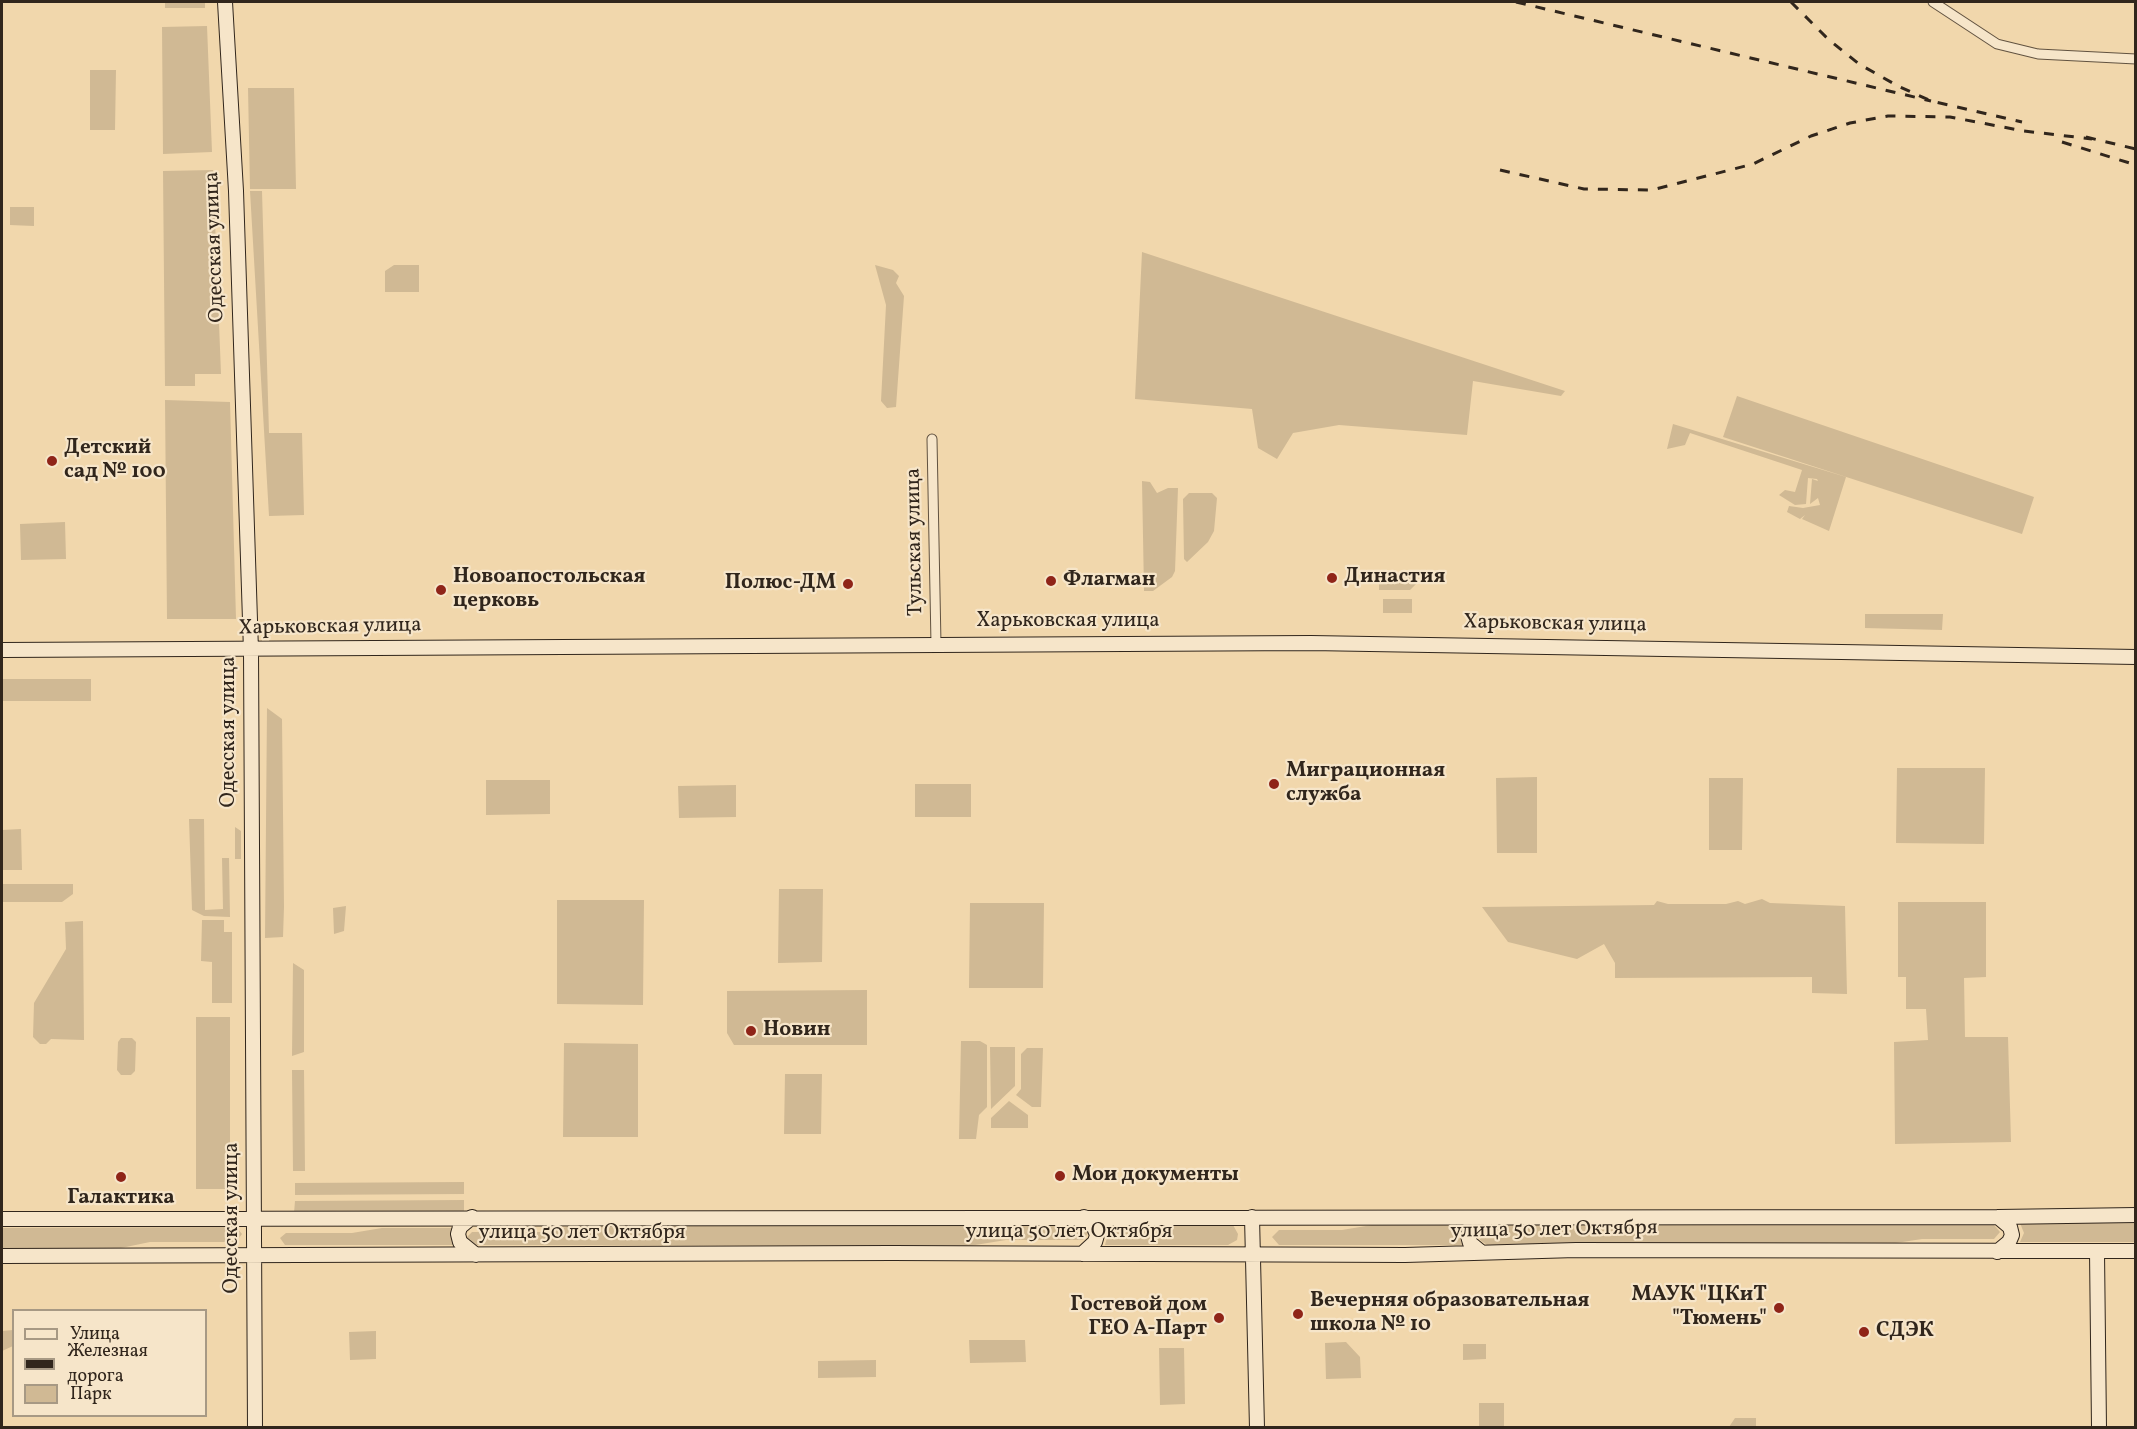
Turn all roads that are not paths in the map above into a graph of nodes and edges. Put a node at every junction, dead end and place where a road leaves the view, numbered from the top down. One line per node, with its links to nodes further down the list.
1 (225, 2): 7 (main road, Одесская улица)
2 (1933, 2): 3 (street)
3 (2136, 60)
4 (932, 439): 5 (street, Тульская улица)
5 (936, 644): 7 (main road, Харьковская улица); 8 (main road, Харьковская улица)
6 (2, 650): 7 (main road, Харьковская улица)
7 (251, 651): 10 (main road, Одесская улица)
8 (2136, 657)
9 (2136, 1215): 14 (main road, улица 50 лет Октября)
10 (254, 1217): 11 (main road, улица 50 лет Октября); 15 (main road, улица 50 лет Октября); 23 (main road, Одесская улица)
11 (472, 1217): 12 (main road, улица 50 лет Октября); 24 (main road)
12 (1084, 1217): 13 (main road, улица 50 лет Октября); 21 (main road)
13 (1252, 1217): 16 (main road, улица 50 лет Октября); 22 (main road)
14 (1998, 1217): 16 (main road, улица 50 лет Октября); 19 (main road)
15 (2, 1218)
16 (1482, 1218): 18 (main road)
17 (2136, 1251): 20 (main road, улица 50 лет Октября)
18 (1481, 1252): 19 (main road, улица 50 лет Октября); 22 (main road, улица 50 лет Октября)
19 (1997, 1252): 20 (main road, улица 50 лет Октября)
20 (2097, 1252): 28 (main road)
21 (1082, 1254): 22 (main road, улица 50 лет Октября); 24 (main road, улица 50 лет Октября)
22 (1252, 1254): 27 (main road)
23 (255, 1255): 24 (main road, улица 50 лет Октября); 25 (main road, улица 50 лет Октября); 26 (main road, Одесская улица)
24 (476, 1255)
25 (2, 1256)
26 (255, 1428)
27 (1257, 1428)
28 (2099, 1428)

